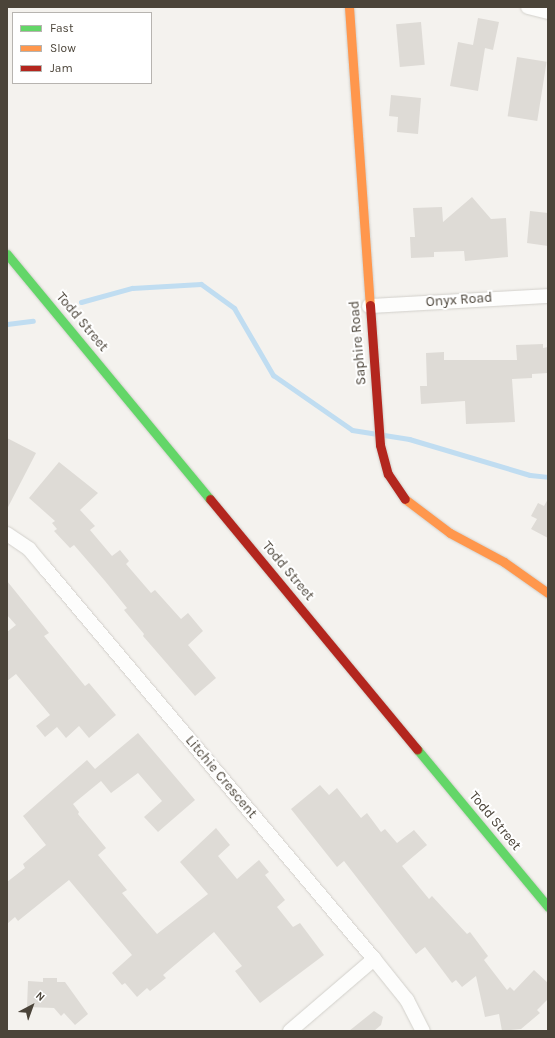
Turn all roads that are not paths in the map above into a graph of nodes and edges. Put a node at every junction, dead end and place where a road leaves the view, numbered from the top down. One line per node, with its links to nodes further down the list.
1 (349, 7): 6 (street, Saphire Road)
2 (528, 7): 3 (street)
3 (548, 12)
4 (7, 254): 9 (street, Todd Street)
5 (548, 296): 6 (street, Onyx Road)
6 (369, 306): 8 (street, Saphire Road)
7 (7, 534): 10 (street, Litchie Crescent)
8 (548, 593)
9 (548, 907)
10 (374, 959): 11 (street); 12 (street, Litchie Crescent)
11 (290, 1031)
12 (423, 1031)

